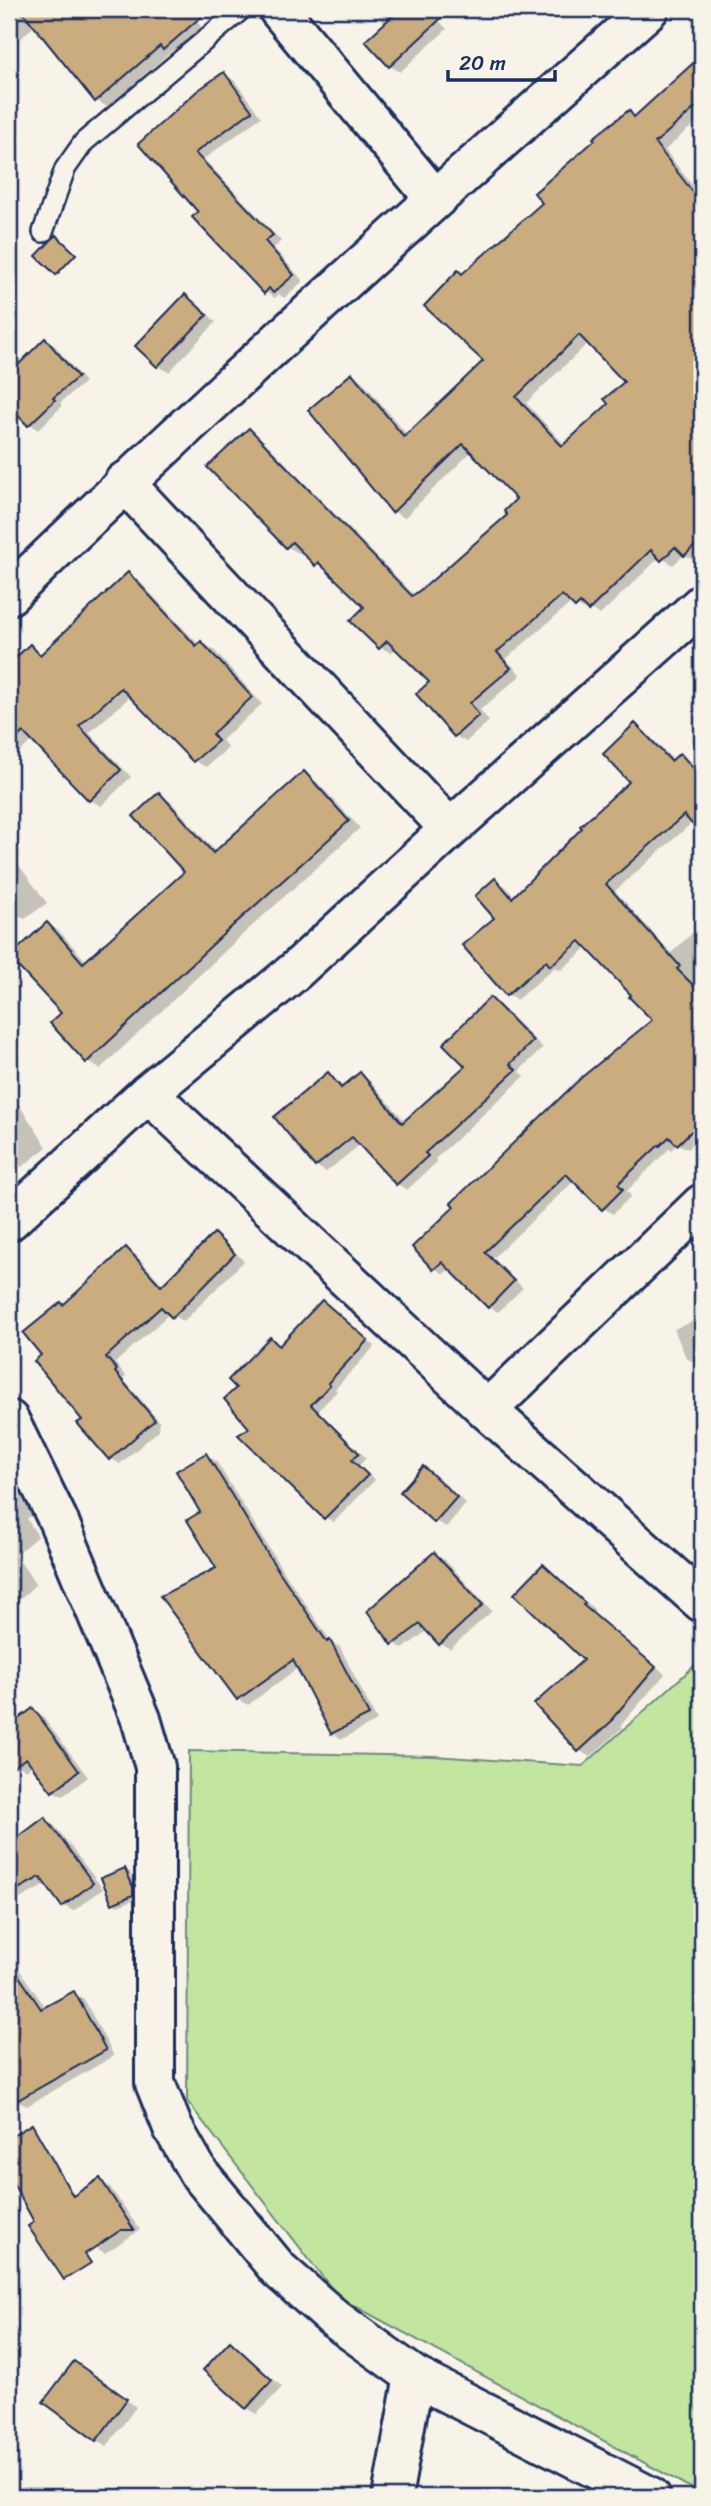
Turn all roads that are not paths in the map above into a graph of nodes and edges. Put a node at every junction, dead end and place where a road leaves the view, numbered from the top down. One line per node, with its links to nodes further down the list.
1 (242, 9): 5 (lane)
2 (278, 9): 4 (street)
3 (649, 9): 4 (street)
4 (435, 199): 6 (street)
5 (43, 232)
6 (124, 482): 7 (street); 9 (street)
7 (9, 595)
8 (702, 604): 9 (street)
9 (450, 829): 10 (street)
10 (148, 1093): 12 (street); 13 (street)
11 (702, 1204): 13 (street)
12 (9, 1221)
13 (487, 1410): 15 (street)
14 (9, 1420): 16 (street)
15 (702, 1602)
16 (414, 2376): 17 (street); 18 (street)
17 (392, 2497)
18 (651, 2497)

